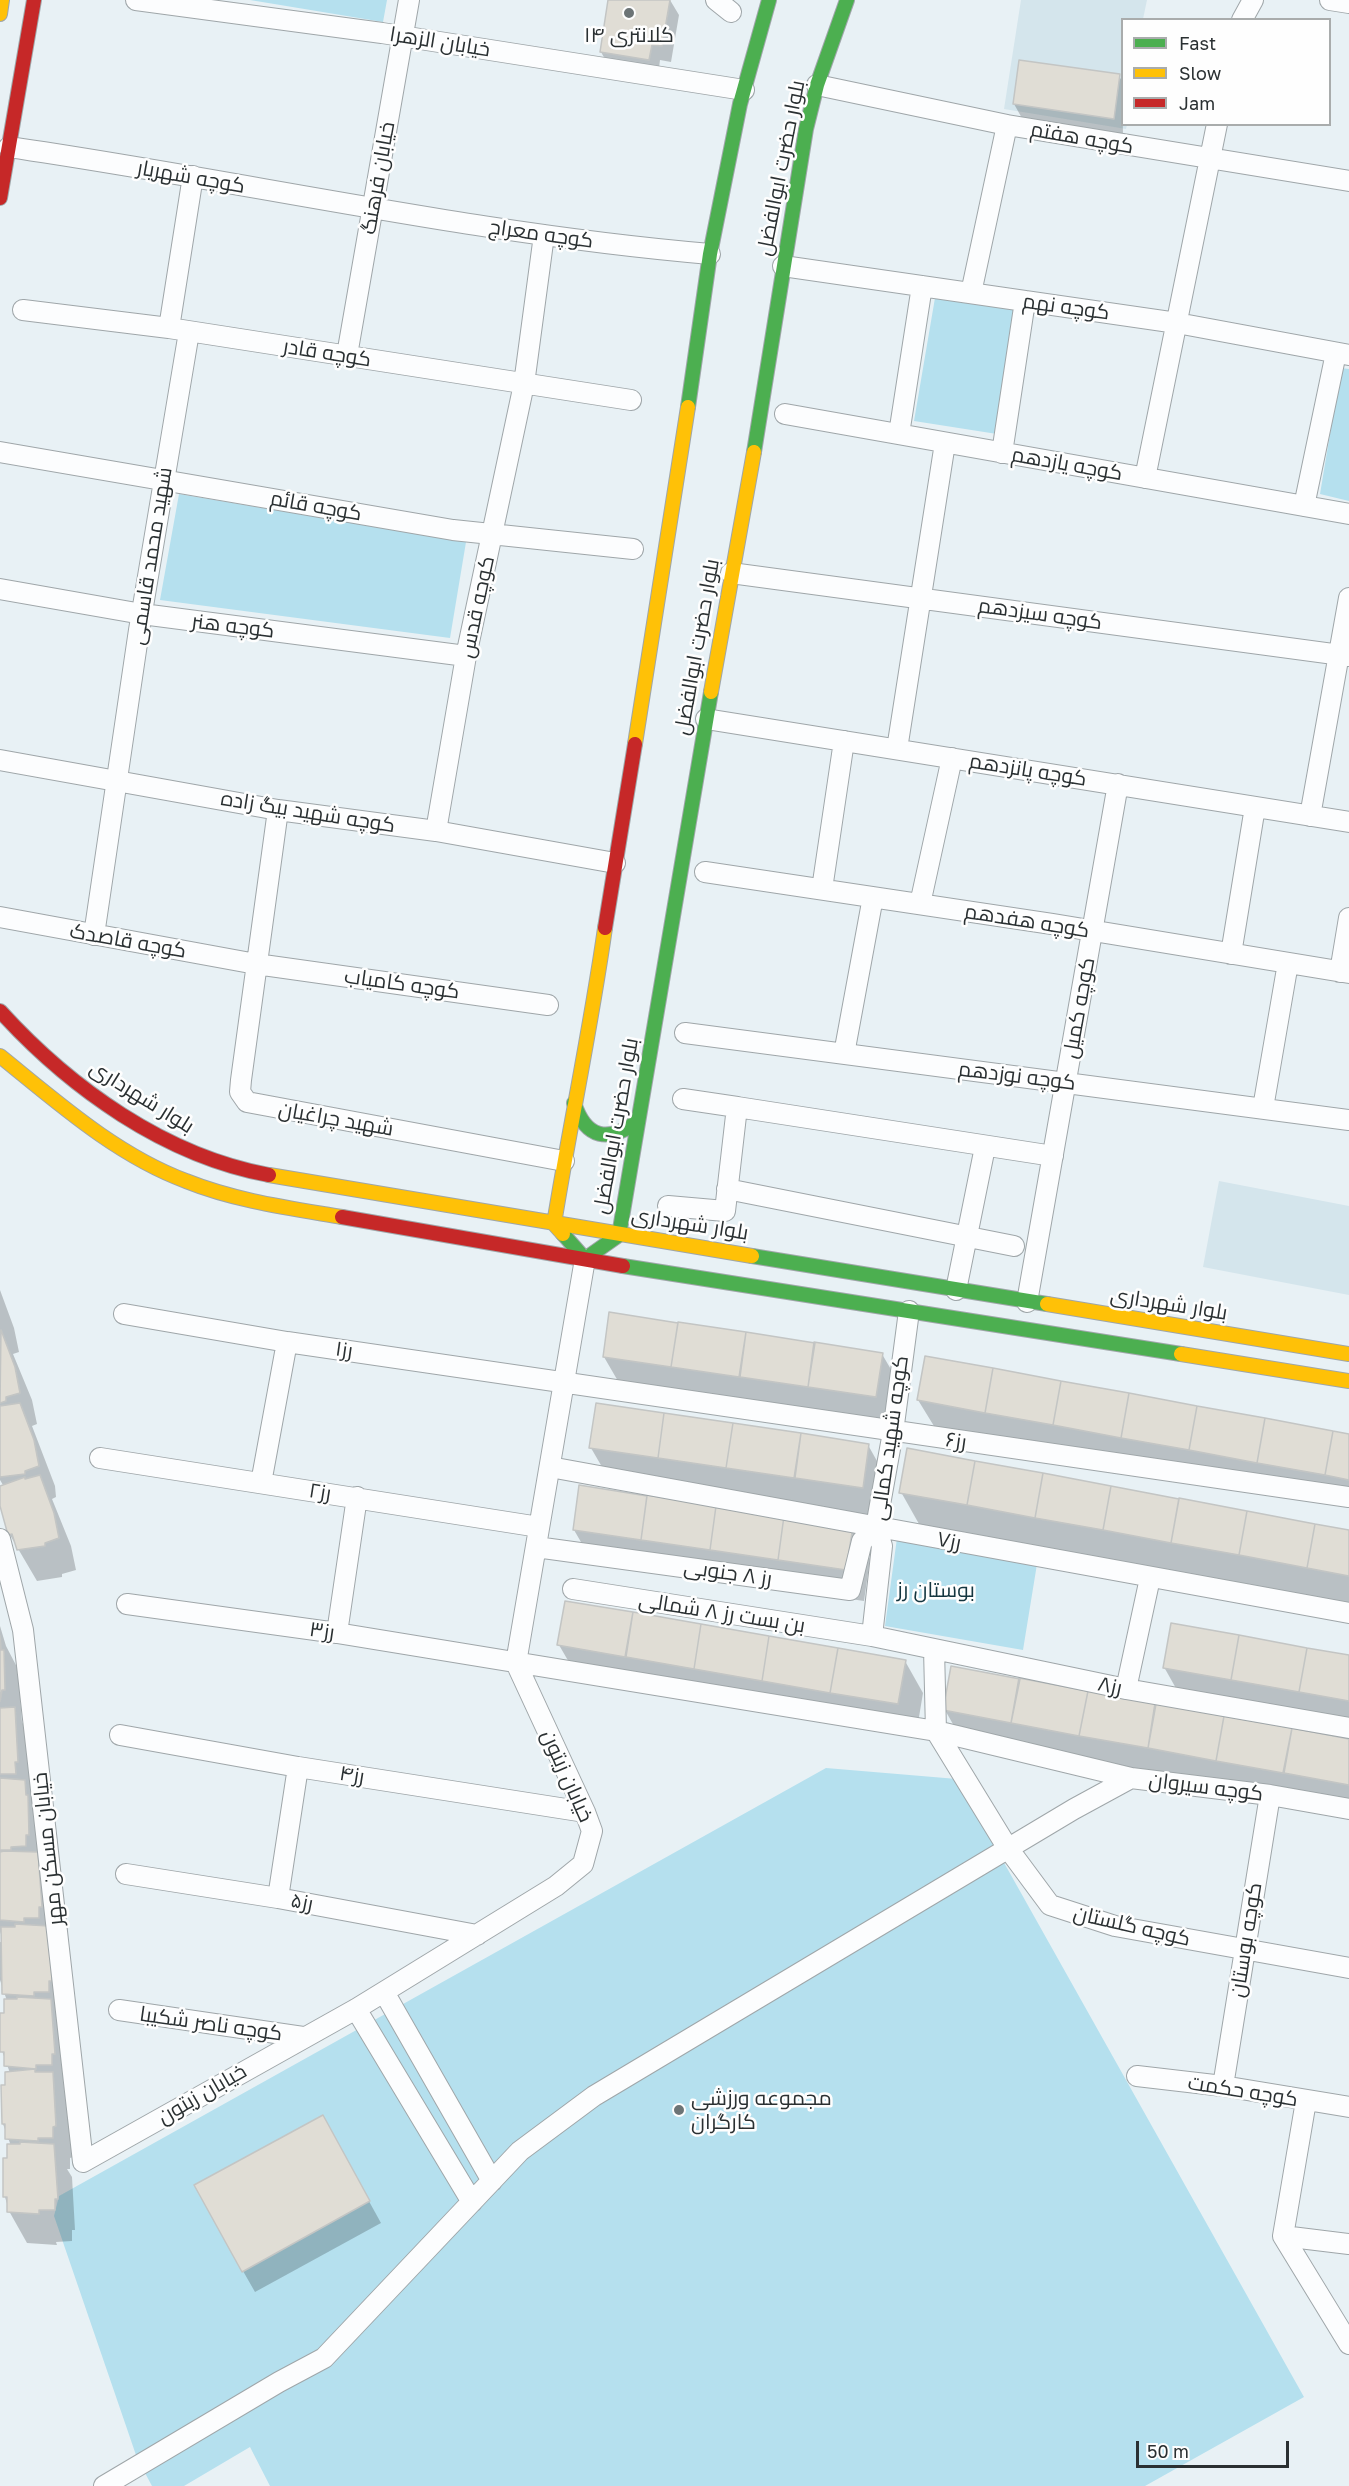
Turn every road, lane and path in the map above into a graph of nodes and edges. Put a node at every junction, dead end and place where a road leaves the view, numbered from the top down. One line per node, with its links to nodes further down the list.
1 (3, 0): 10 (main road)
2 (34, 0): 17 (main road)
3 (136, 0): 12 (street, خیابان الزهرا)
4 (409, 0): 12 (street, خیابان فرهنگ)
5 (769, 0): 14 (main road, بلوار حضرت ابوالفضل)
6 (847, 0): 13 (main road, بلوار حضرت ابوالفضل)
7 (1253, 0): 11 (street)
8 (1330, 0): 9 (street)
9 (1349, 3)
10 (0, 14)
11 (1243, 18)
12 (402, 36): 14 (street, خیابان الزهرا); 22 (street, خیابان فرهنگ)
13 (817, 85): 15 (street, کوچه هفتم); 25 (main road, بلوار حضرت ابوالفضل)
14 (744, 90): 24 (main road, بلوار حضرت ابوالفضل)
15 (1007, 125): 18 (street, کوچه هفتم); 27 (street)
16 (1217, 126): 18 (street)
17 (9, 147): 19 (street, کوچه شهریار); 21 (main road)
18 (1210, 159): 20 (street, کوچه هفتم); 30 (street)
19 (193, 176): 22 (street, کوچه شهریار); 31 (street)
20 (1349, 181)
21 (0, 198)
22 (372, 208): 23 (street, کوچه معراج); 34 (street, خیابان فرهنگ)
23 (544, 234): 24 (street, کوچه معراج); 35 (street, کوچه قدس)
24 (710, 254): 67 (main road, بلوار حضرت ابوالفضل)
25 (783, 266): 26 (street, کوچه نهم); 48 (main road, بلوار حضرت ابوالفضل)
26 (922, 286): 27 (street, کوچه نهم); 38 (street)
27 (971, 293): 28 (street, کوچه نهم)
28 (1025, 301): 30 (street, کوچه نهم); 41 (street)
29 (22, 310): 31 (street, کوچه قادر)
30 (1176, 323): 33 (street, کوچه نهم); 42 (street)
31 (170, 328): 32 (street, کوچه قادر)
32 (189, 333): 34 (street, کوچه قادر); 43 (street, شهید محمد قاسمی)
33 (1342, 354): 44 (street)
34 (347, 355): 35 (street, کوچه قادر)
35 (524, 384): 36 (street, کوچه قادر); 46 (street, کوچه قدس)
36 (631, 400)
37 (785, 414): 38 (street, کوچه یازدهم)
38 (899, 434): 39 (street, کوچه یازدهم)
39 (945, 442): 41 (street, کوچه یازدهم); 50 (street)
40 (0, 452): 43 (street, کوچه قائم)
41 (1002, 453): 42 (street, کوچه یازدهم)
42 (1144, 478): 44 (street, کوچه یازدهم)
43 (163, 480): 46 (street, کوچه قائم); 52 (street, شهید محمد قاسمی)
44 (1304, 506): 45 (street, کوچه یازدهم)
45 (1349, 514)
46 (493, 534): 47 (street, کوچه قائم); 54 (street, کوچه قدس)
47 (633, 549)
48 (731, 573): 50 (street, کوچه سیزدهم); 55 (main road, بلوار حضرت ابوالفضل)
49 (0, 589): 52 (street, کوچه هنر)
50 (921, 598): 53 (street, کوچه سیزدهم); 57 (street)
51 (1349, 598): 53 (street)
52 (142, 614): 54 (street, کوچه هنر); 60 (street, شهید محمد قاسمی)
53 (1344, 655): 64 (street)
54 (466, 656): 66 (street, کوچه قدس)
55 (706, 719): 56 (street, کوچه پانزدهم); 91 (main road, بلوار حضرت ابوالفضل)
56 (844, 741): 57 (street, کوچه پانزدهم); 69 (street)
57 (897, 749): 58 (street, کوچه پانزدهم)
58 (952, 758): 61 (street, کوچه پانزدهم); 71 (street)
59 (0, 760): 60 (street, کوچه شهید بیگ زاده)
60 (118, 779): 63 (street, کوچه شهید بیگ زاده); 75 (street, شهید محمد قاسمی)
61 (1118, 784): 62 (street, کوچه پانزدهم); 74 (street, کوچه کمیل)
62 (1255, 807): 64 (street, کوچه پانزدهم); 76 (street)
63 (278, 810): 66 (street, کوچه شهید بیگ زاده); 78 (street, شهید چراغیان)
64 (1310, 816): 65 (street, کوچه پانزدهم)
65 (1349, 822)
66 (436, 831): 67 (street, کوچه شهید بیگ زاده)
67 (615, 863): 87 (main road, بلوار حضرت ابوالفضل)
68 (705, 872): 69 (street, کوچه هفدهم)
69 (822, 890): 70 (street, کوچه هفدهم)
70 (873, 897): 71 (street, کوچه هفدهم); 83 (street)
71 (920, 904): 74 (street, کوچه هفدهم)
72 (0, 917): 75 (street, کوچه قاصدک)
73 (1349, 918): 79 (street)
74 (1092, 930): 76 (street, کوچه هفدهم); 85 (street, کوچه کمیل)
75 (94, 935): 78 (street, کوچه قاصدک)
76 (1231, 954): 77 (street, کوچه هفدهم)
77 (1288, 963): 79 (street, کوچه هفدهم); 89 (street)
78 (256, 964): 80 (street, کوچه کامیاب); 94 (street, شهید چراغیان)
79 (1345, 973)
80 (548, 1005)
81 (0, 1011): 97 (main road, بلوار شهرداری)
82 (685, 1034): 83 (street, کوچه نوزدهم)
83 (844, 1054): 85 (street, کوچه نوزدهم)
84 (0, 1056): 101 (main road)
85 (1066, 1083): 89 (street, کوچه نوزدهم); 93 (street, کوچه کمیل)
86 (683, 1099): 88 (street)
87 (574, 1103): 91 (main road); 94 (main road, بلوار حضرت ابوالفضل)
88 (737, 1107): 92 (street); 95 (street)
89 (1263, 1108): 90 (street, کوچه نوزدهم)
90 (1349, 1120)
91 (638, 1121): 98 (main road, بلوار حضرت ابوالفضل)
92 (985, 1147): 93 (street); 99 (street)
93 (1053, 1156): 103 (street, کوچه کمیل)
94 (564, 1161): 97 (main road, بلوار حضرت ابوالفضل)
95 (727, 1189): 96 (street); 99 (street)
96 (668, 1206)
97 (554, 1224): 98 (main road, بلوار شهرداری); 101 (main road)
98 (619, 1234): 101 (main road, بلوار حضرت ابوالفضل); 102 (main road, بلوار شهرداری)
99 (966, 1237): 100 (street); 102 (street)
100 (1014, 1246)
101 (585, 1259): 104 (main road); 109 (street)
102 (956, 1290): 103 (main road, بلوار شهرداری)
103 (1027, 1302): 107 (main road, بلوار شهرداری)
104 (909, 1311): 108 (main road); 110 (street, کوچه شهید کمالی)
105 (124, 1314): 106 (street, رز۱)
106 (287, 1342): 109 (street, رز۱); 113 (street)
107 (1349, 1354)
108 (1349, 1381)
109 (564, 1382): 110 (street, رز۶); 112 (street)
110 (892, 1432): 115 (street, رز۶); 116 (street, کوچه شهید کمالی)
111 (100, 1458): 113 (street, رز۲)
112 (550, 1467): 116 (street, رز۷); 117 (street)
113 (261, 1483): 114 (street, رز۲)
114 (357, 1497): 117 (street, رز۲); 123 (street)
115 (1349, 1497)
116 (876, 1527): 117 (street, رز ۸ جنوبی); 119 (street, رز۷); 124 (street, کوچه شهید کمالی)
117 (538, 1537): 126 (street)
118 (0, 1539): 150 (street, خیابان مسکن مهر)
119 (1150, 1578): 122 (street, رز۷); 127 (street)
120 (573, 1589): 124 (street, بن بست رز ۸ شمالی)
121 (127, 1604): 123 (street, رز۳)
122 (1349, 1613)
123 (337, 1633): 126 (street, رز۳)
124 (872, 1636): 125 (street, رز۸)
125 (934, 1649): 127 (street, رز۸); 129 (street)
126 (516, 1663): 129 (street, رز۳); 135 (street, خیابان زیتون)
127 (1126, 1689): 128 (street, رز۸)
128 (1349, 1728)
129 (936, 1731): 132 (street, رز۳); 136 (street, کوچه گلستان)
130 (120, 1735): 131 (street, رز۴)
131 (298, 1767): 135 (street, رز۴); 138 (street)
132 (1131, 1778): 133 (street, کوچه سیروان); 136 (street, کوچه سیروان)
133 (1270, 1795): 134 (street, کوچه سیروان); 140 (street, کوچه بوستان)
134 (1349, 1809)
135 (585, 1812): 139 (street, خیابان زیتون)
136 (1007, 1847): 140 (street, کوچه گلستان); 151 (street, کوچه سیروان)
137 (126, 1874): 138 (street, رز۵)
138 (278, 1898): 139 (street, رز۵)
139 (477, 1935): 142 (street, خیابان زیتون)
140 (1243, 1950): 141 (street, کوچه گلستان); 147 (street, کوچه بوستان)
141 (1349, 1968)
142 (384, 1992): 143 (street, خیابان زیتون); 151 (street)
143 (356, 2009): 145 (street, خیابان زیتون); 152 (street)
144 (118, 2010): 145 (street, کوچه ناصر شکیبا)
145 (303, 2037): 150 (street, خیابان زیتون)
146 (1137, 2076): 147 (street, کوچه حکمت)
147 (1223, 2085): 148 (street, کوچه حکمت)
148 (1306, 2101): 149 (street, کوچه حکمت); 153 (street)
149 (1349, 2107)
150 (83, 2162)
151 (492, 2181): 152 (street, کوچه سیروان)
152 (472, 2202): 156 (street, کوچه سیروان)
153 (1283, 2236): 154 (street); 155 (street)
154 (1349, 2244)
155 (1349, 2344)
156 (104, 2486)

